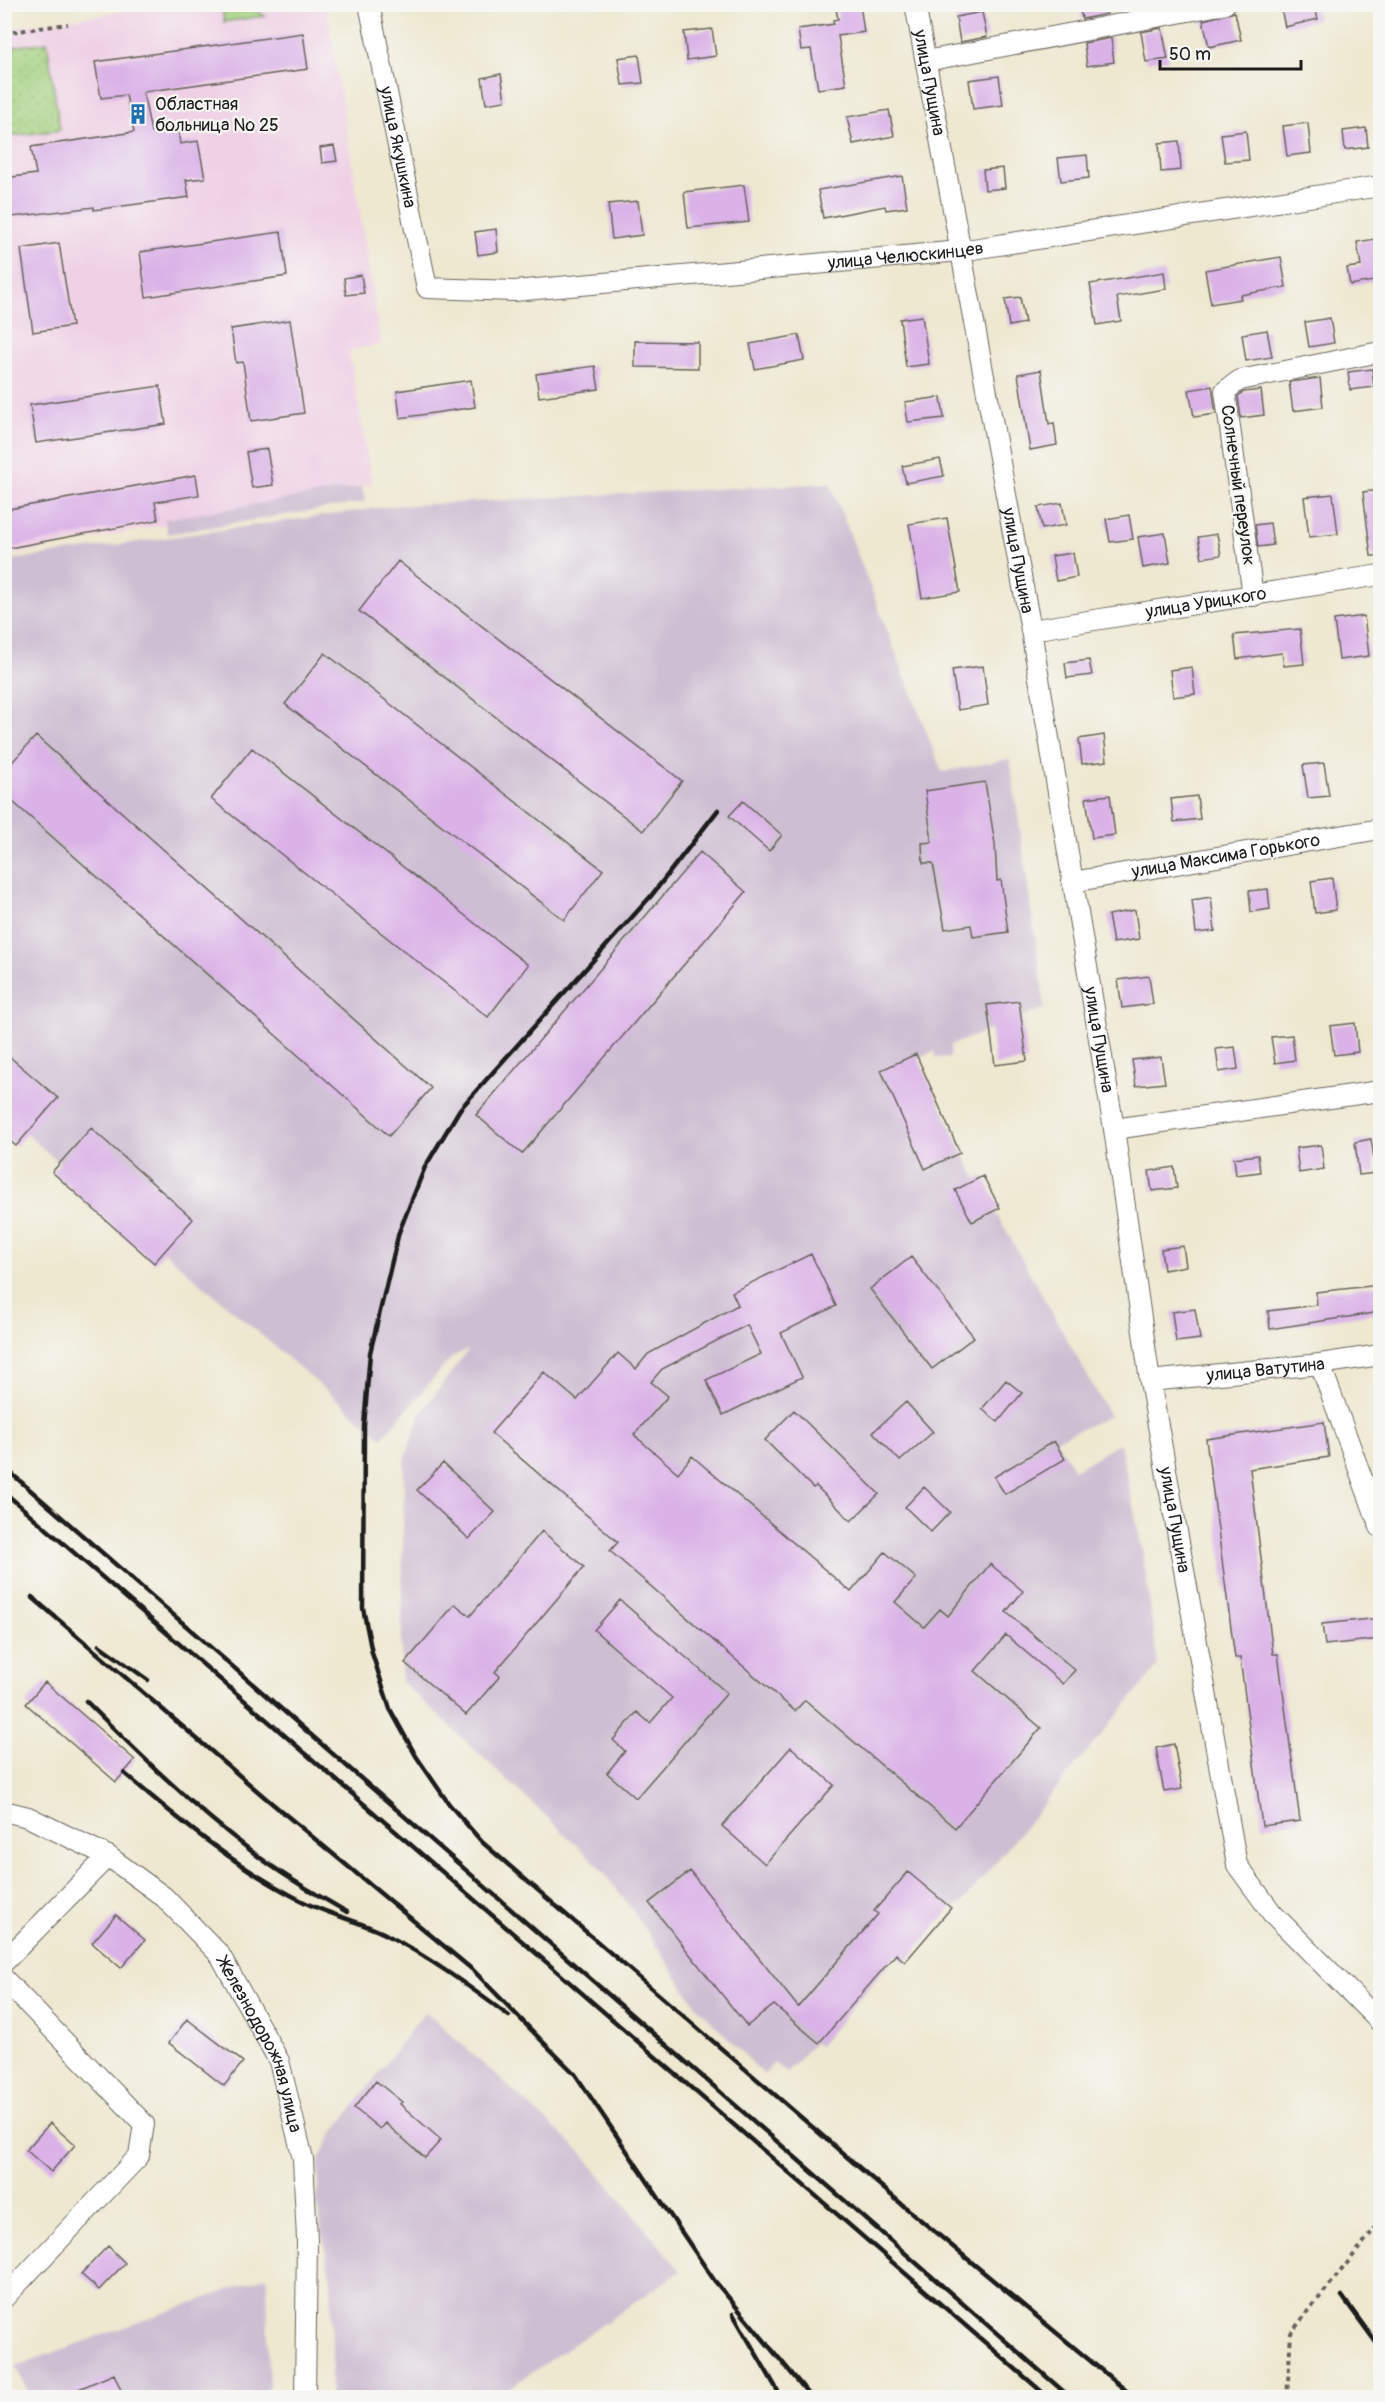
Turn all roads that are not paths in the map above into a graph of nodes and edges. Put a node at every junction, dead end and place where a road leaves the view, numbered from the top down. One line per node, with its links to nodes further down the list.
1 (369, 4): 7 (street, улица Якушкина)
2 (915, 4): 4 (street, улица Пущина)
3 (1225, 4): 4 (street)
4 (926, 61): 6 (street, улица Пущина)
5 (1380, 186): 6 (street, улица Челюскинцев)
6 (960, 251): 7 (street, улица Челюскинцев); 11 (street, улица Пущина)
7 (427, 288)
8 (1380, 352): 10 (street, Солнечный переулок)
9 (1380, 575): 10 (street, улица Урицкого)
10 (1253, 596): 11 (street, улица Урицкого)
11 (1031, 630): 13 (street, улица Пущина)
12 (1380, 829): 13 (street, улица Максима Горького)
13 (1072, 882): 15 (street, улица Пущина)
14 (1380, 1091): 15 (street)
15 (1114, 1129): 18 (street, улица Пущина)
16 (1380, 1355): 17 (street, улица Ватутина)
17 (1320, 1364): 18 (street, улица Ватутина); 19 (street)
18 (1150, 1381): 24 (street, улица Пущина)
19 (1380, 1527)
20 (4, 1811): 21 (street, Железнодорожная улица)
21 (108, 1856): 22 (street); 26 (street, Железнодорожная улица)
22 (4, 1962)
23 (4, 1979): 25 (street)
24 (1380, 2022)
25 (4, 2298)
26 (305, 2397)

